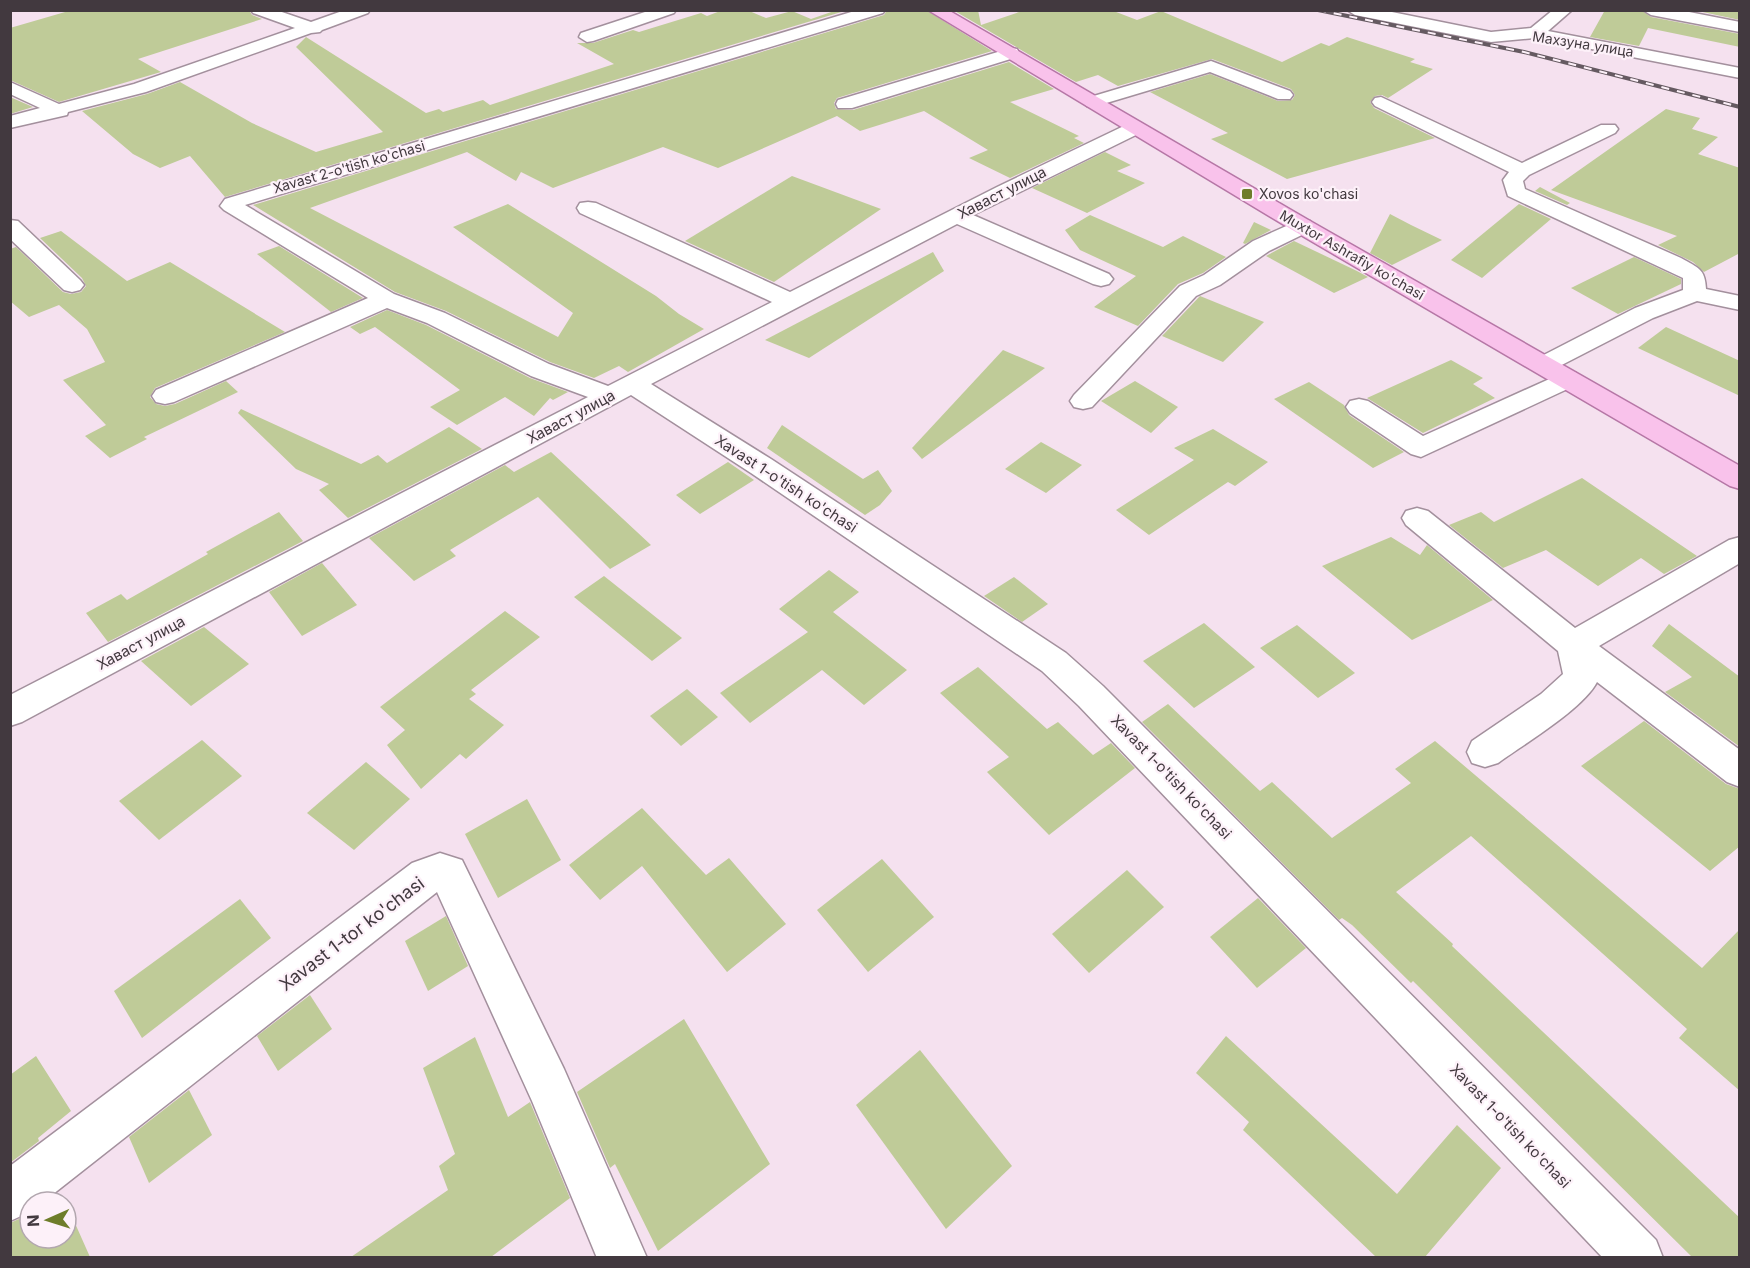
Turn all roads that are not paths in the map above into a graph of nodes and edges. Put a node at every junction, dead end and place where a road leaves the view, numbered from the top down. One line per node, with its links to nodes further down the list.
1 (259, 10): 10 (street)
2 (362, 10): 10 (street)
3 (668, 10): 12 (street)
4 (877, 10): 32 (street, Xavast 2-o'tish ko'chasi)
5 (936, 10): 13 (main road, Muxtor Ashrafiy ko'chasi)
6 (1355, 10): 11 (street, Махзуна улица)
7 (1564, 10): 11 (street)
8 (1651, 10): 9 (street)
9 (1740, 27)
10 (314, 29): 20 (street)
11 (1535, 33): 14 (street, Махзуна улица)
12 (587, 37)
13 (1011, 53): 17 (main road, Muxtor Ashrafiy ko'chasi); 19 (street)
14 (1740, 73)
15 (10, 87): 20 (street)
16 (1284, 95): 17 (street)
17 (1093, 102): 22 (main road, Muxtor Ashrafiy ko'chasi)
18 (1381, 102): 24 (street)
19 (845, 104)
20 (60, 111): 21 (street)
21 (10, 122)
22 (1135, 128): 26 (street, Хаваст улица); 28 (main road, Muxtor Ashrafiy ko'chasi)
23 (1608, 129): 24 (street)
24 (1522, 171): 31 (street)
25 (588, 208): 33 (street)
26 (957, 216): 29 (street); 33 (street, Хаваст улица)
27 (10, 226): 30 (street)
28 (1302, 226): 35 (main road, Muxtor Ashrafiy ko'chasi); 39 (street)
29 (1101, 279)
30 (72, 285)
31 (1695, 294): 34 (street); 35 (street)
32 (386, 299): 37 (street, Xavast 2-o'tish ko'chasi); 38 (street)
33 (792, 302): 37 (street, Хаваст улица)
34 (1740, 303)
35 (1543, 365): 36 (main road, Muxtor Ashrafiy ko'chasi)
36 (1567, 380): 40 (street); 41 (main road, Muxtor Ashrafiy ko'chasi)
37 (621, 390): 45 (street, Хаваст улица); 50 (street, Xavast 1-o'tish ko'chasi)
38 (165, 396)
39 (1083, 401)
40 (1359, 407)
41 (1740, 479)
42 (1417, 518): 44 (street)
43 (1740, 548): 44 (street)
44 (1573, 645): 46 (street); 47 (street)
45 (10, 712)
46 (1485, 752)
47 (1740, 771)
48 (10, 1197): 49 (street, Xavast 1-tor ko'chasi)
49 (622, 1257)
50 (1638, 1257)

